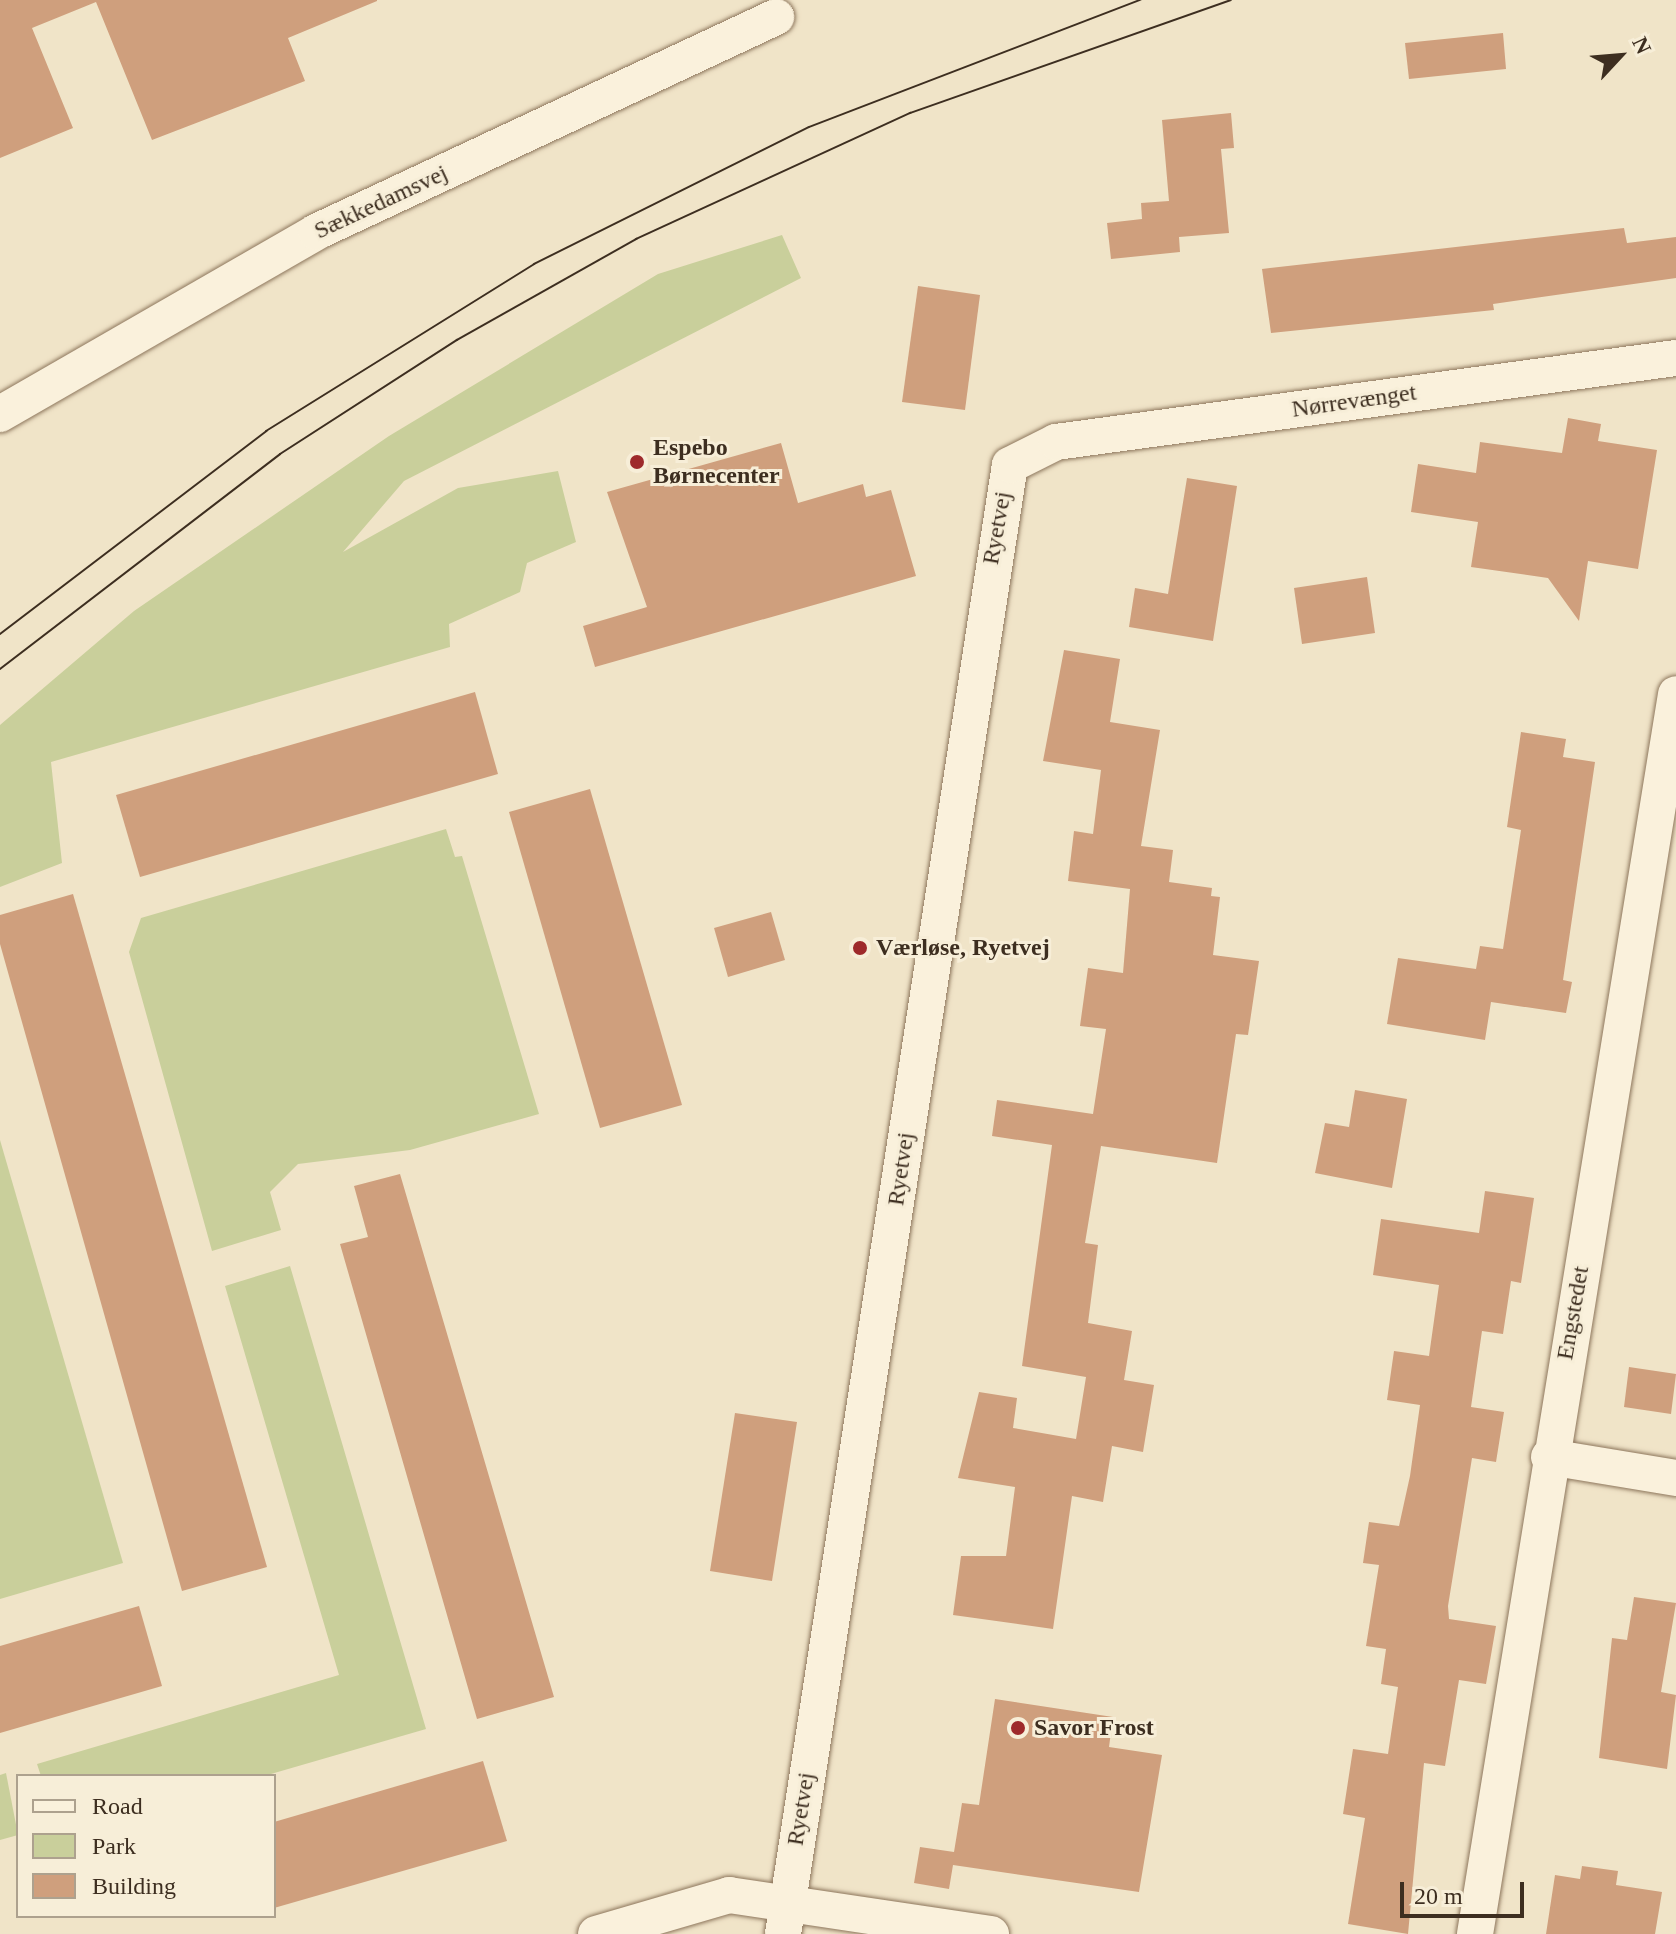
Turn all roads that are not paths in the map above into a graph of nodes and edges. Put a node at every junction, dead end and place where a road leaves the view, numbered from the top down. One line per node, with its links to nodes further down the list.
1 (776, 17): 3 (street, Sækkedamsvej)
2 (1676, 358): 4 (street, Nørrevænget)
3 (0, 414)
4 (1033, 447): 9 (street, Ryetvej)
5 (1676, 694): 6 (street, Engstedet)
6 (1663, 869): 7 (street, Engstedet)
7 (1549, 1457): 8 (street); 12 (street, Engstedet)
8 (1676, 1478)
9 (786, 1918): 10 (street); 11 (street)
10 (596, 1934)
11 (991, 1934)
12 (1475, 1934)

